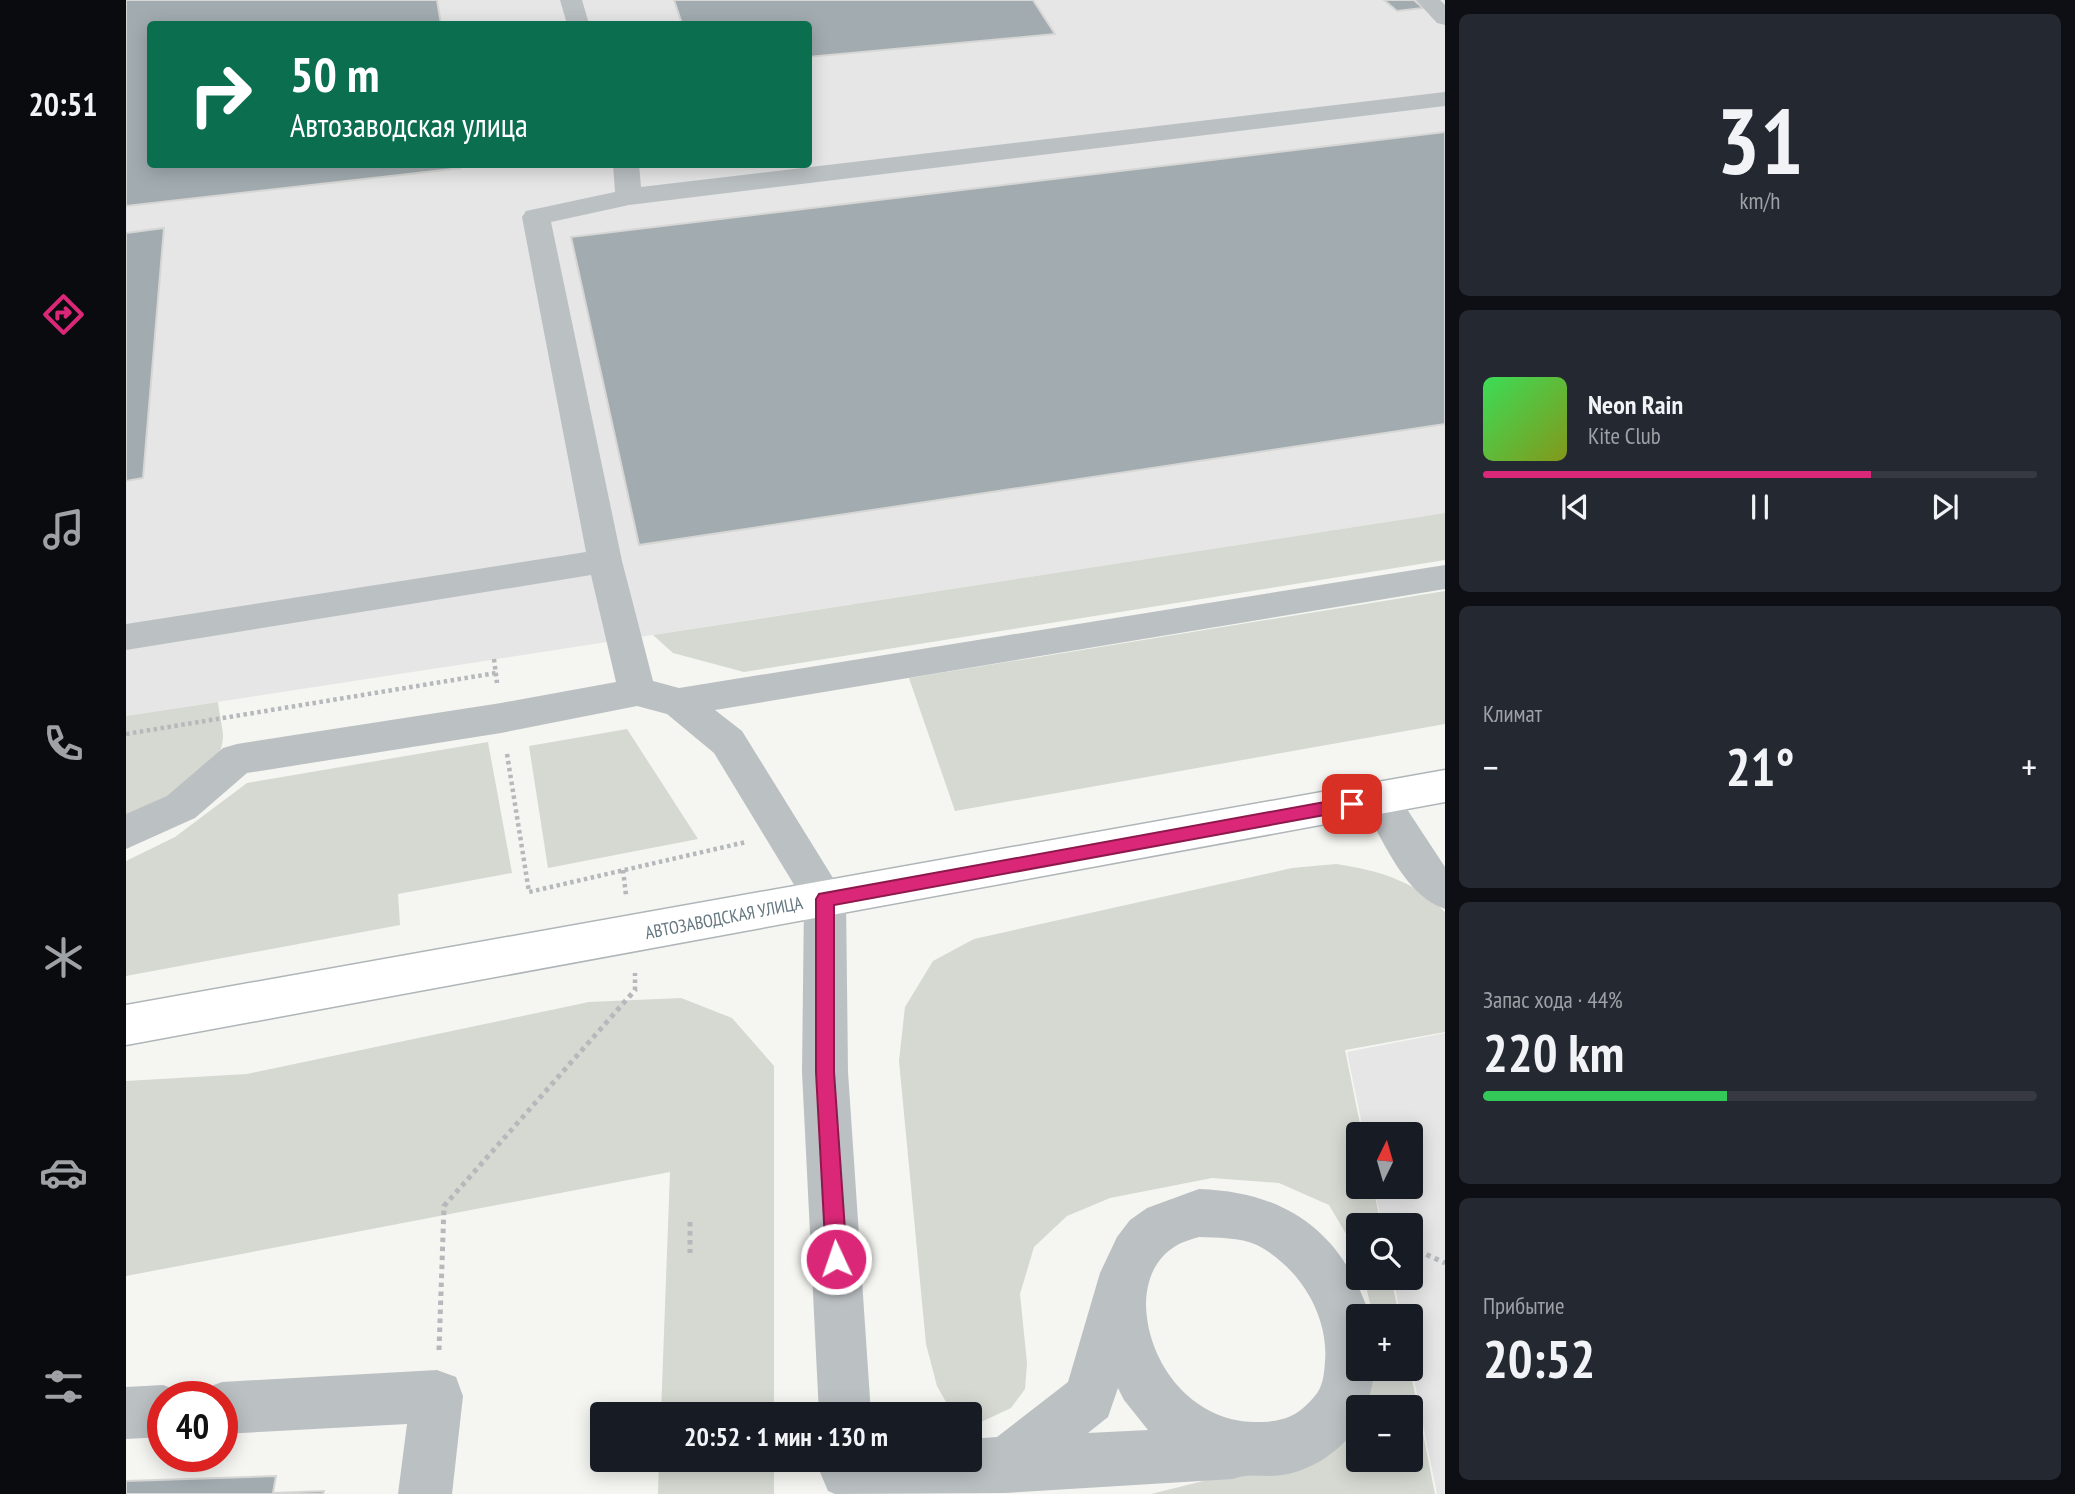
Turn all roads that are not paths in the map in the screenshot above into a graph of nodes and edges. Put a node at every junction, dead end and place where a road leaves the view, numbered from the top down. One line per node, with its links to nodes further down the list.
1 (572, 0): 4 (street)
2 (1427, 0): 3 (street)
3 (1445, 18)
4 (577, 21)
5 (1445, 99): 7 (street)
6 (626, 168): 7 (street)
7 (629, 198): 8 (street)
8 (605, 561): 10 (street); 11 (street)
9 (1445, 577): 12 (street)
10 (126, 637)
11 (637, 692): 12 (street); 15 (street)
12 (679, 702): 17 (street)
13 (1445, 786): 14 (main road, АВТОЗАВОДСКАЯ УЛИЦА)
14 (1379, 799): 16 (street); 17 (main road, АВТОЗАВОДСКАЯ УЛИЦА)
15 (126, 832)
16 (1445, 891)
17 (825, 899): 18 (main road, АВТОЗАВОДСКАЯ УЛИЦА); 20 (street)
18 (126, 1025)
19 (1122, 1279): 24 (street); 24 (street); 25 (street)
20 (844, 1402)
21 (238, 1407): 27 (street)
22 (147, 1412): 23 (street)
23 (126, 1413)
24 (1251, 1451): 25 (street)
25 (1004, 1466): 26 (street)
26 (847, 1475)
27 (425, 1494)

